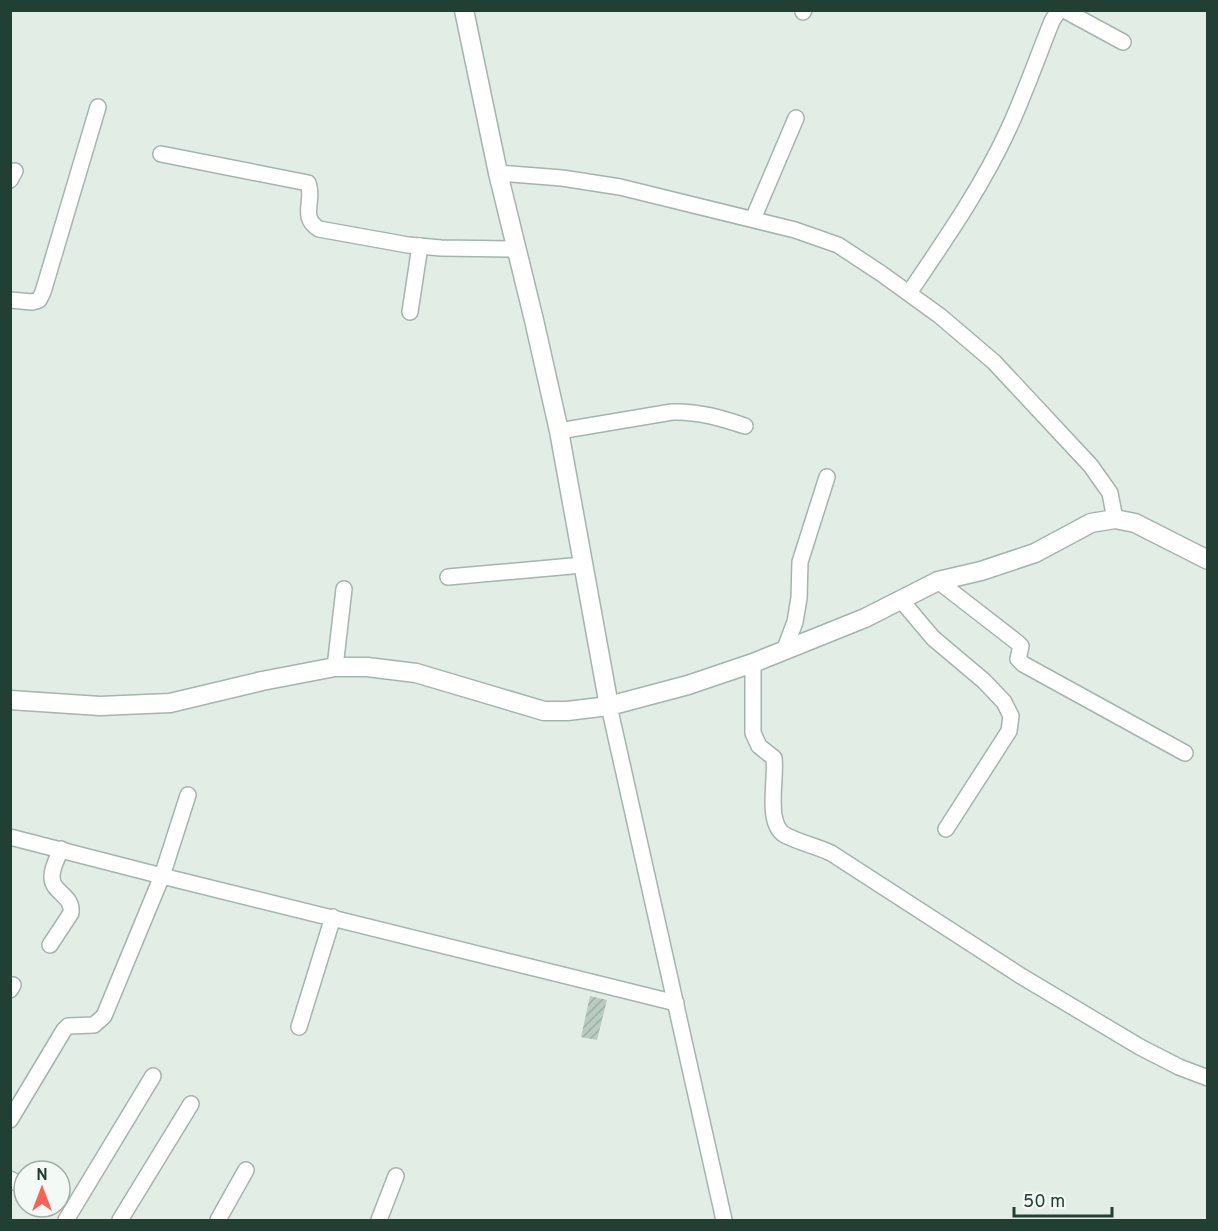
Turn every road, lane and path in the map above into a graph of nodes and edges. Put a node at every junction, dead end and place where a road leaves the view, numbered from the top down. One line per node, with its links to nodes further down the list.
1 (1059, 10): 12 (street)
2 (1064, 10): 4 (street)
3 (461, 13): 8 (street)
4 (1122, 42)
5 (99, 106): 13 (street)
6 (796, 118): 9 (street)
7 (161, 154): 10 (street)
8 (498, 173): 9 (street); 11 (street)
9 (753, 219): 12 (street)
10 (420, 246): 11 (street); 14 (street)
11 (517, 249): 16 (street)
12 (909, 293): 18 (street)
13 (10, 300)
14 (410, 312)
15 (746, 426): 16 (street)
16 (559, 431): 20 (street)
17 (827, 477): 25 (street)
18 (1115, 519): 19 (street); 22 (street)
19 (1208, 560)
20 (583, 565): 21 (street); 29 (street)
21 (448, 577)
22 (938, 581): 24 (street); 30 (street)
23 (344, 589): 27 (street)
24 (901, 600): 25 (street); 32 (street)
25 (784, 651): 26 (street)
26 (753, 663): 29 (street); 41 (street)
27 (335, 667): 28 (street); 29 (street)
28 (10, 700)
29 (609, 706): 38 (street)
30 (1185, 753)
31 (188, 795): 35 (street)
32 (946, 829)
33 (10, 837): 34 (street)
34 (61, 849): 35 (street); 37 (street)
35 (162, 876): 36 (street); 43 (street)
36 (333, 917): 38 (street); 39 (street)
37 (50, 945)
38 (676, 1003): 50 (street)
39 (299, 1027)
40 (153, 1076): 46 (street)
41 (1208, 1078)
42 (191, 1104): 47 (street)
43 (10, 1120)
44 (246, 1170): 48 (street)
45 (396, 1176): 49 (street)
46 (72, 1203)
47 (120, 1221)
48 (218, 1221)
49 (379, 1221)
50 (724, 1221)

